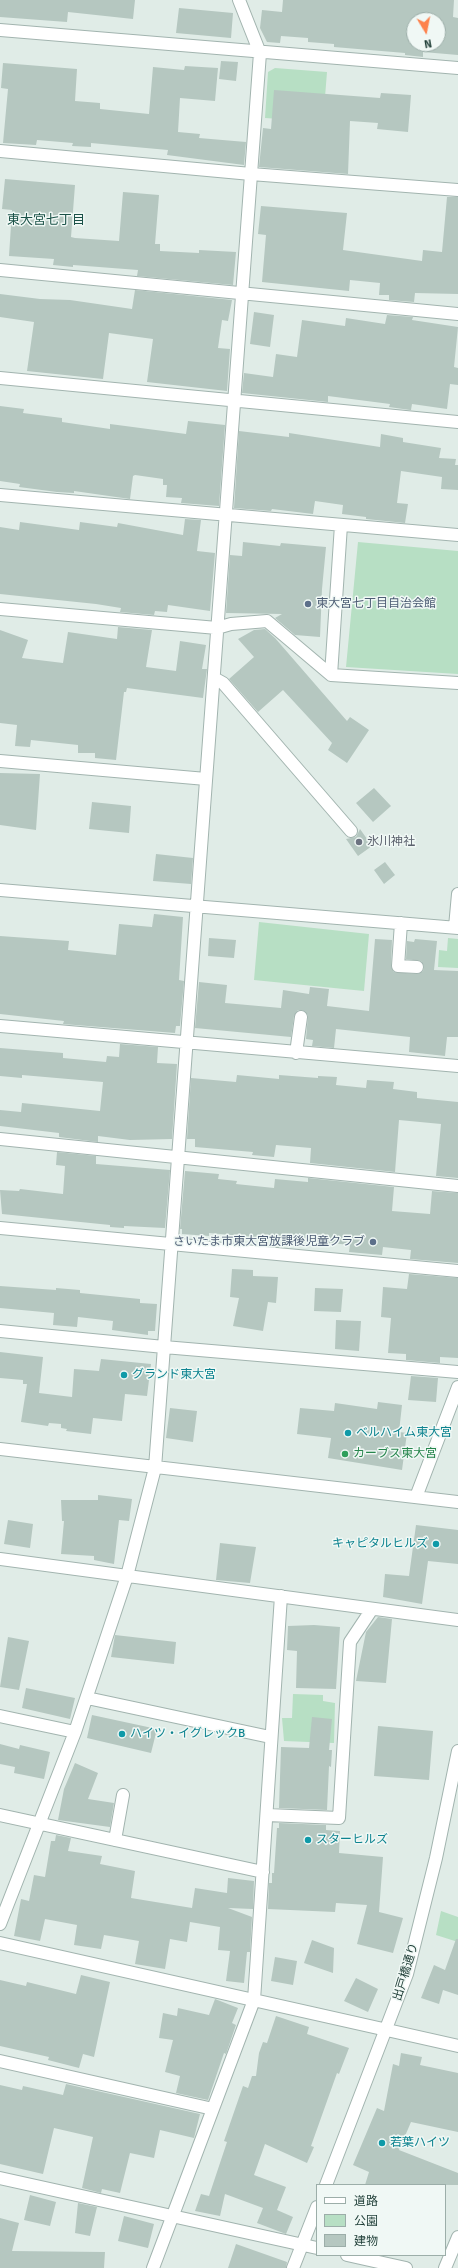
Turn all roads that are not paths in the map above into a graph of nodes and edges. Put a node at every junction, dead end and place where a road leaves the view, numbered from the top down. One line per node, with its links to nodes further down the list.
1 (239, 0): 3 (street)
2 (0, 30): 3 (street)
3 (260, 53): 4 (street); 6 (street)
4 (458, 68)
5 (0, 151): 6 (street)
6 (251, 174): 7 (street); 9 (street)
7 (458, 190)
8 (0, 270): 9 (street)
9 (242, 293): 10 (street); 12 (street)
10 (458, 314)
11 (0, 378): 12 (street)
12 (234, 402): 13 (street); 15 (street)
13 (458, 422)
14 (0, 495): 15 (street)
15 (226, 515): 16 (street); 19 (street)
16 (341, 525): 17 (street); 20 (street)
17 (458, 535)
18 (0, 608): 19 (street)
19 (217, 628): 20 (street); 21 (street)
20 (331, 675): 22 (street)
21 (214, 678): 24 (street); 25 (street)
22 (458, 683)
23 (0, 761): 24 (street)
24 (206, 779): 28 (street)
25 (351, 831)
26 (0, 890): 28 (street)
27 (458, 894): 30 (street)
28 (197, 906): 29 (street); 34 (street)
29 (401, 923): 30 (street); 31 (street)
30 (457, 928)
31 (417, 967)
32 (301, 1016): 35 (street)
33 (0, 1026): 34 (street)
34 (187, 1044): 35 (street); 38 (street)
35 (296, 1053): 36 (street)
36 (458, 1066)
37 (0, 1139): 38 (street)
38 (178, 1157): 39 (street); 41 (street)
39 (458, 1186)
40 (0, 1228): 41 (street)
41 (172, 1244): 42 (street); 44 (street)
42 (458, 1271)
43 (0, 1330): 44 (street)
44 (164, 1347): 45 (street); 48 (street)
45 (458, 1372)
46 (458, 1387): 49 (street)
47 (0, 1450): 48 (street)
48 (155, 1468): 49 (street); 52 (street)
49 (416, 1497): 50 (street)
50 (458, 1502)
51 (0, 1559): 52 (street)
52 (127, 1576): 53 (street); 56 (street)
53 (281, 1596): 54 (street); 59 (street)
54 (372, 1609): 55 (street); 63 (street)
55 (458, 1620)
56 (87, 1698): 58 (street); 59 (street)
57 (0, 1716): 58 (street)
58 (75, 1732): 64 (street)
59 (270, 1737): 63 (street)
60 (458, 1751): 70 (street, 出戸橋通り)
61 (123, 1795): 65 (street)
62 (0, 1815): 64 (street)
63 (267, 1815): 66 (street)
64 (39, 1823): 65 (street); 67 (street)
65 (115, 1840): 66 (street)
66 (263, 1872): 69 (street)
67 (0, 1924)
68 (0, 1943): 69 (street)
69 (254, 2000): 70 (street); 73 (street)
70 (387, 2030): 71 (street); 75 (street, 出戸橋通り)
71 (458, 2046)
72 (0, 2062): 73 (street)
73 (213, 2108): 77 (street)
74 (0, 2178): 77 (street)
75 (326, 2184)
76 (316, 2210): 79 (street)
77 (172, 2217): 79 (street); 82 (street)
78 (458, 2237): 85 (street)
79 (302, 2245): 80 (street); 83 (street)
80 (316, 2248)
81 (352, 2256): 84 (street)
82 (153, 2268)
83 (293, 2268)
84 (406, 2268)
85 (445, 2268)

